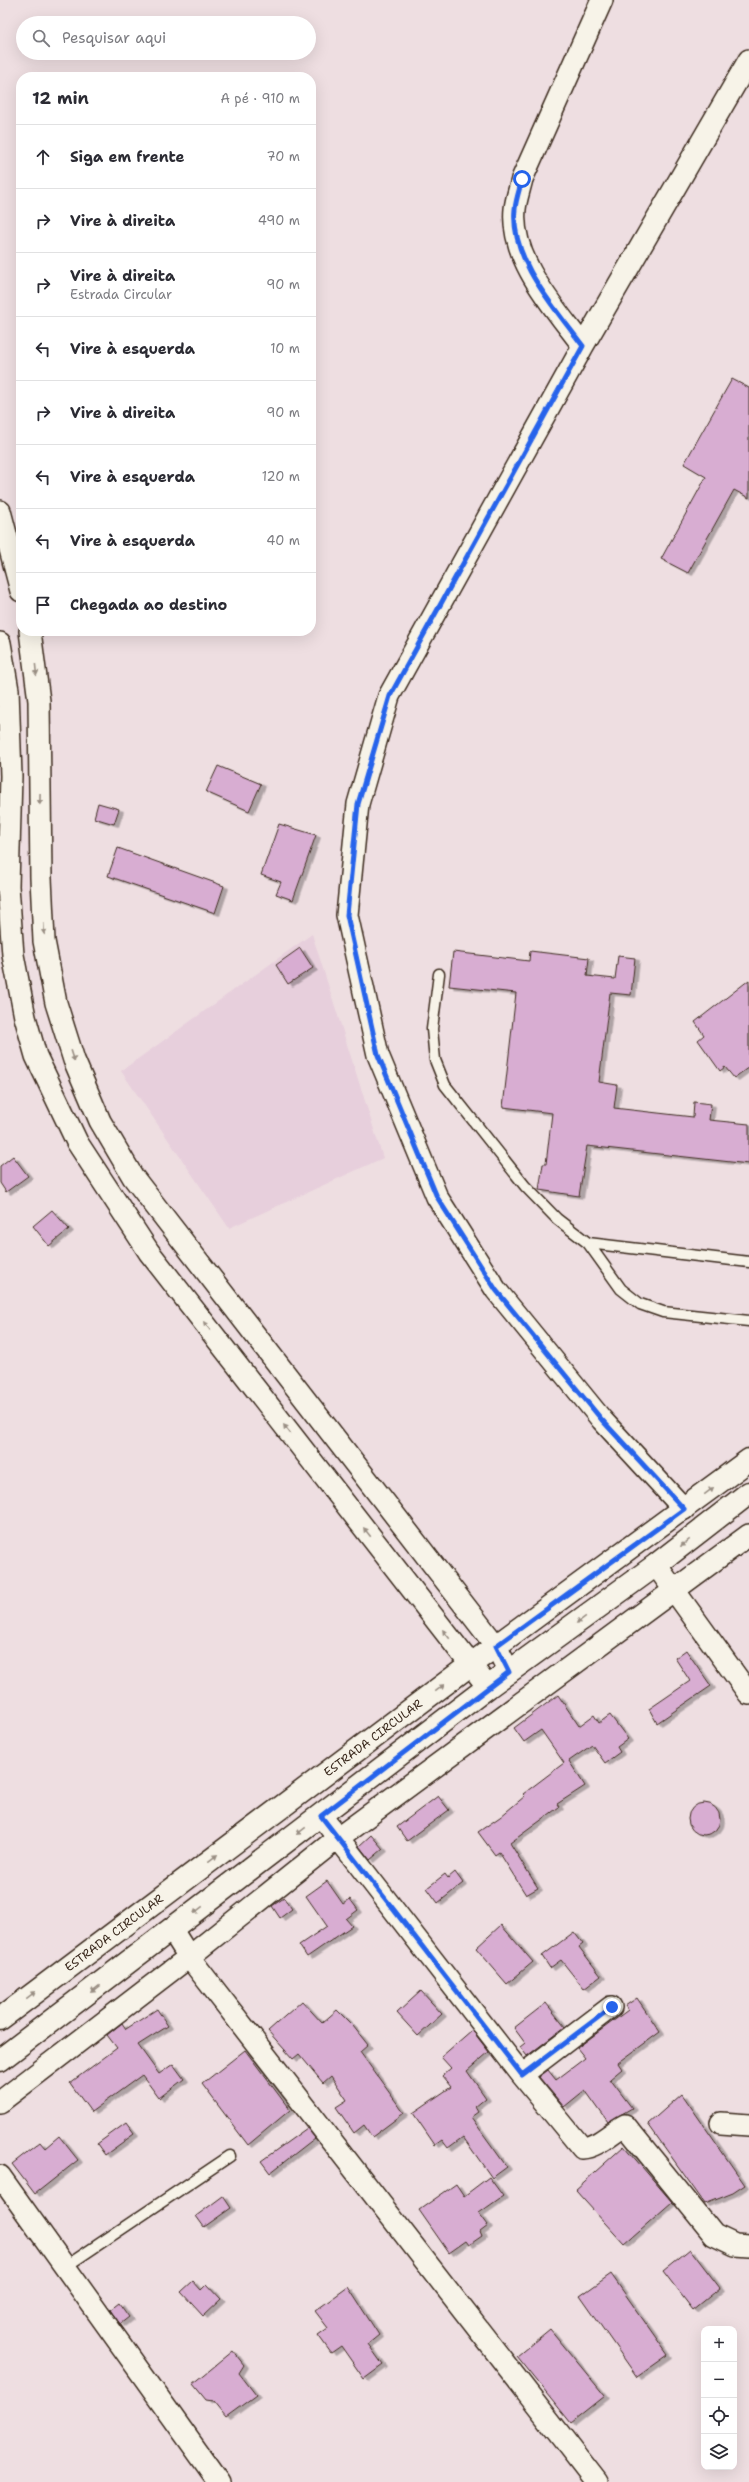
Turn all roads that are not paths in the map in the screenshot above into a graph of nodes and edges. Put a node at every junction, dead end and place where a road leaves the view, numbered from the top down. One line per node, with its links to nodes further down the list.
1 (602, 0): 3 (street)
2 (749, 60): 3 (street)
3 (583, 346): 15 (street)
4 (0, 510): 5 (street)
5 (16, 568)
6 (31, 636): 19 (street, one-way to 19)
7 (0, 643): 8 (street)
8 (4, 694): 20 (street, one-way to 8)
9 (439, 974): 10 (lane)
10 (588, 1243): 11 (lane); 12 (lane)
11 (749, 1262)
12 (749, 1321)
13 (749, 1460): 15 (main road, ESTRADA CIRCULAR, one-way to 13)
14 (749, 1493): 17 (main road, one-way to 17)
15 (684, 1509): 19 (main road, ESTRADA CIRCULAR)
16 (749, 1535): 18 (street)
17 (656, 1565): 18 (street); 21 (main road, one-way to 21)
18 (674, 1590): 23 (street); 25 (street)
19 (496, 1646): 20 (main road, ESTRADA CIRCULAR); 21 (street)
20 (470, 1665): 22 (street); 29 (main road, ESTRADA CIRCULAR, one-way to 20)
21 (509, 1672): 22 (main road)
22 (488, 1688): 24 (main road)
23 (749, 1694)
24 (321, 1816): 25 (street); 26 (main road, one-way to 26)
25 (338, 1838): 27 (street); 31 (street)
26 (172, 1930): 27 (street); 30 (main road, one-way to 30)
27 (189, 1957): 32 (street); 40 (street)
28 (612, 2007): 31 (street)
29 (0, 2019)
30 (0, 2060)
31 (522, 2075): 37 (street)
32 (0, 2102)
33 (721, 2123): 34 (street)
34 (749, 2125)
35 (230, 2156): 38 (lane)
36 (0, 2176): 38 (street)
37 (749, 2246)
38 (65, 2267): 39 (street)
39 (219, 2482)
40 (597, 2482)

